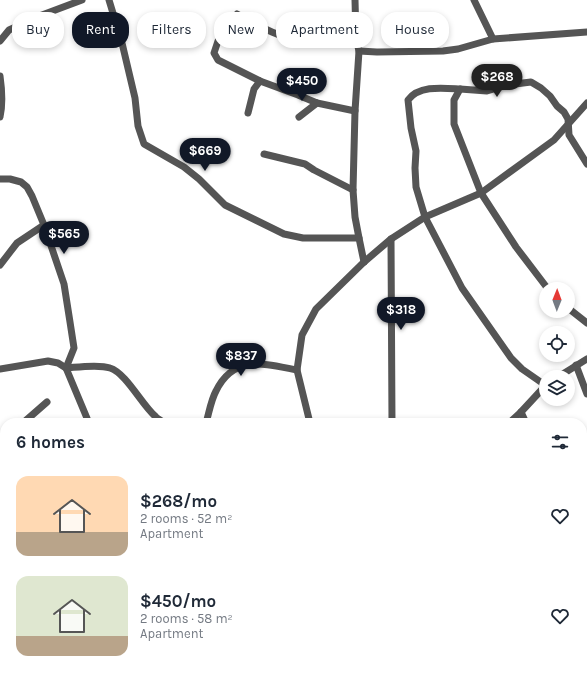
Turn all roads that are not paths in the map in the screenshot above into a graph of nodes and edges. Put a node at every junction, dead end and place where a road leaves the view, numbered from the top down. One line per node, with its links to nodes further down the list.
1 (82, 0): 8 (street)
2 (109, 0): 27 (street)
3 (355, 0): 9 (street)
4 (474, 0): 7 (street)
5 (276, 32): 11 (street)
6 (587, 32): 7 (street)
7 (493, 39): 9 (street)
8 (0, 41)
9 (359, 51): 15 (street)
10 (0, 76): 18 (street)
11 (260, 81): 13 (street); 16 (street)
12 (460, 89): 19 (street); 24 (street); 25 (street)
13 (317, 103): 15 (street); 17 (street)
14 (587, 103): 19 (street)
15 (355, 111): 23 (street)
16 (248, 113)
17 (299, 117)
18 (0, 118)
19 (568, 126): 21 (street); 24 (street)
20 (264, 154): 23 (street)
21 (587, 164)
22 (0, 179): 26 (street)
23 (353, 190): 27 (street)
24 (481, 193): 25 (street); 31 (street)
25 (425, 217): 28 (street); 40 (street)
26 (44, 225): 30 (street); 36 (street)
27 (359, 238): 29 (street)
28 (391, 239): 29 (street); 50 (street)
29 (364, 262): 38 (street)
30 (0, 265)
31 (543, 282)
32 (575, 314): 33 (street)
33 (587, 324)
34 (587, 359): 35 (street)
35 (576, 365): 39 (street); 42 (street)
36 (66, 368): 37 (street); 46 (street); 47 (street)
37 (0, 369)
38 (297, 370): 48 (street); 49 (street)
39 (568, 370)
40 (539, 381)
41 (539, 393): 44 (street)
42 (587, 394)
43 (47, 402): 45 (street)
44 (521, 412): 51 (street); 52 (street)
45 (29, 418)
46 (87, 418)
47 (157, 418)
48 (208, 418)
49 (309, 418)
50 (392, 418)
51 (514, 418)
52 (524, 418)

